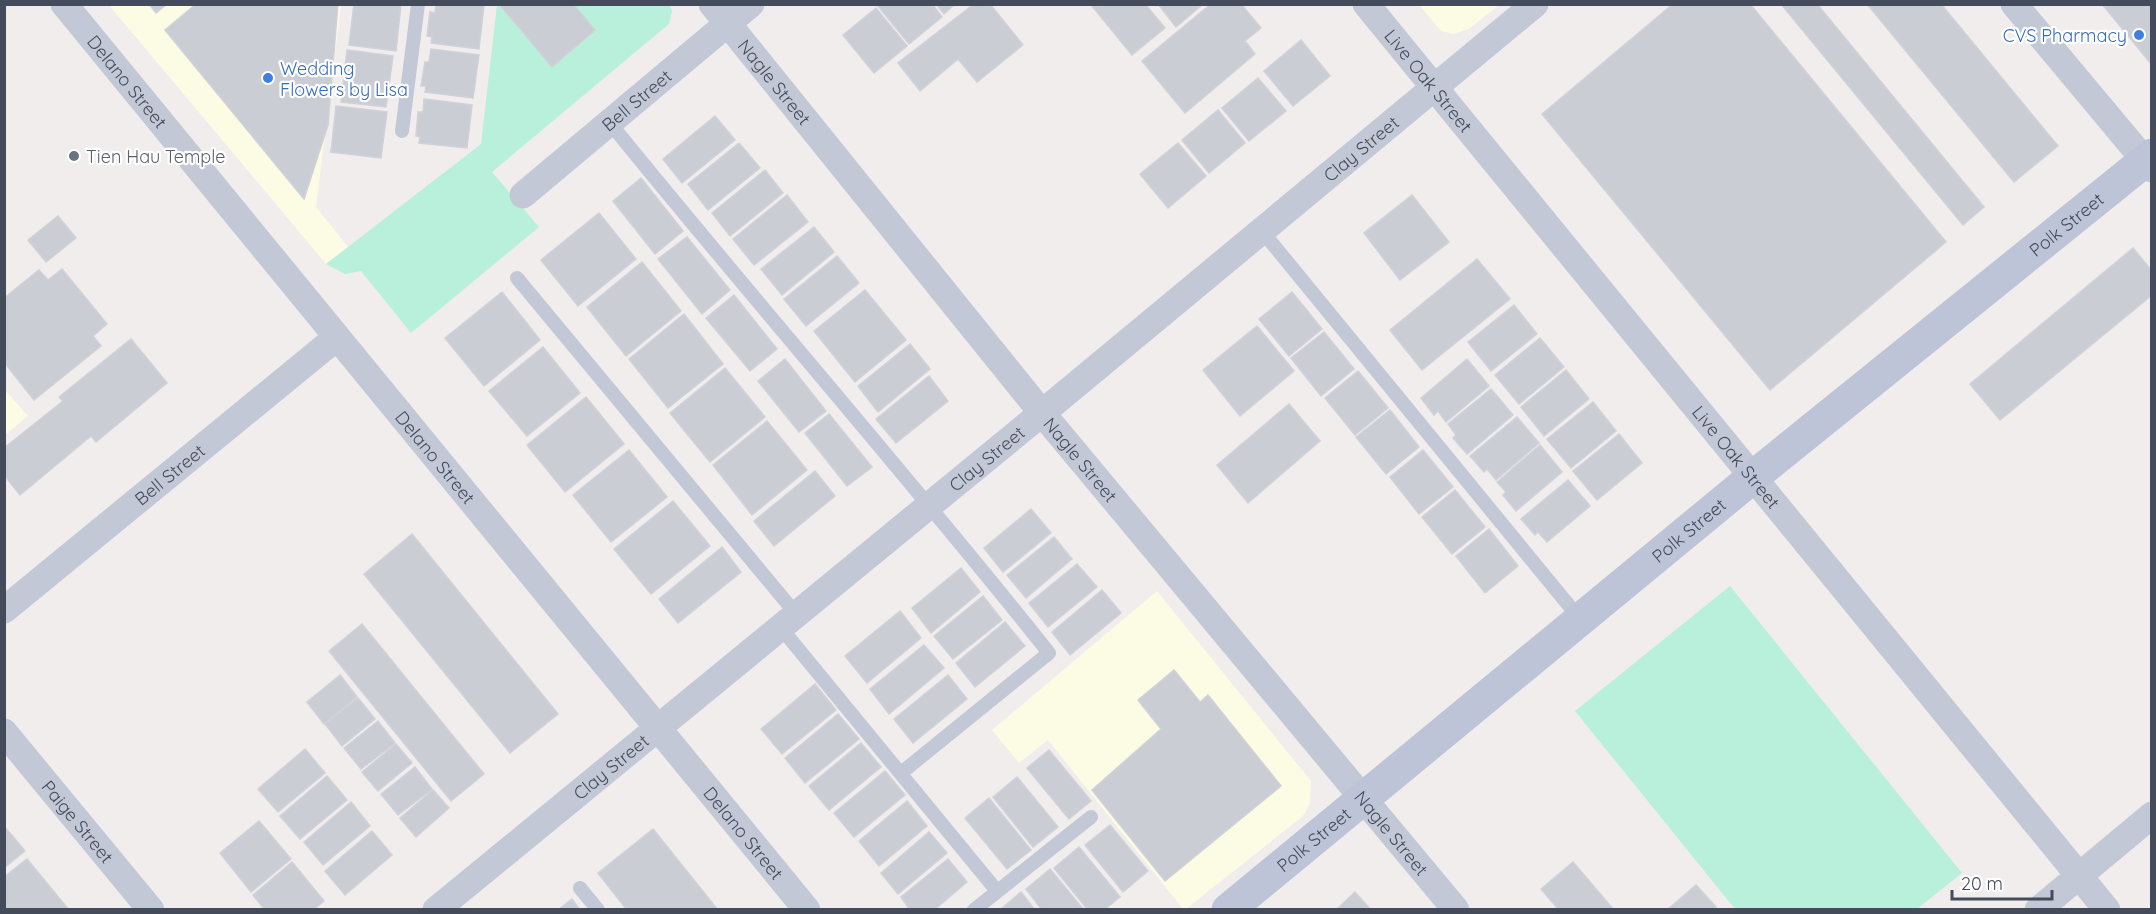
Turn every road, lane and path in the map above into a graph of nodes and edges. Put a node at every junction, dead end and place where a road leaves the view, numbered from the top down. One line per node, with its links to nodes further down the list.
1 (64, 4): 15 (street, Delano Street)
2 (418, 4): 10 (lane)
3 (751, 4): 7 (street, Bell Street)
4 (1366, 4): 8 (street, Live Oak Street)
5 (1535, 4): 8 (street, Clay Street)
6 (2014, 4): 11 (street)
7 (720, 14): 9 (street, Bell Street); 16 (street, Nagle Street)
8 (1434, 88): 13 (street, Clay Street); 17 (street, Live Oak Street)
9 (610, 123): 12 (street, Bell Street); 18 (lane)
10 (402, 131)
11 (2149, 162): 17 (main road, Polk Street)
12 (523, 195)
13 (1262, 231): 16 (street, Clay Street); 20 (lane)
14 (517, 278): 21 (lane)
15 (336, 338): 19 (street, Bell Street); 22 (street, Delano Street)
16 (1042, 413): 18 (street, Clay Street); 25 (street, Nagle Street)
17 (1753, 477): 20 (main road, Polk Street); 28 (street, Live Oak Street)
18 (931, 505): 21 (street, Clay Street); 24 (lane)
19 (4, 610)
20 (1580, 619): 25 (main road, Polk Street)
21 (789, 621): 22 (street, Clay Street); 24 (lane)
22 (658, 728): 32 (street, Clay Street); 34 (street, Delano Street)
23 (4, 732): 31 (street, Paige Street)
24 (901, 773): 30 (lane)
25 (1364, 796): 36 (main road, Polk Street); 37 (street, Nagle Street)
26 (2151, 815): 28 (street)
27 (1091, 817): 30 (lane)
28 (2079, 876): 38 (street); 39 (street, Live Oak Street)
29 (580, 888): 33 (lane)
30 (997, 891): 35 (lane)
31 (151, 909)
32 (436, 909)
33 (598, 909)
34 (807, 909)
35 (974, 909)
36 (1228, 909)
37 (1456, 909)
38 (2038, 909)
39 (2107, 909)

